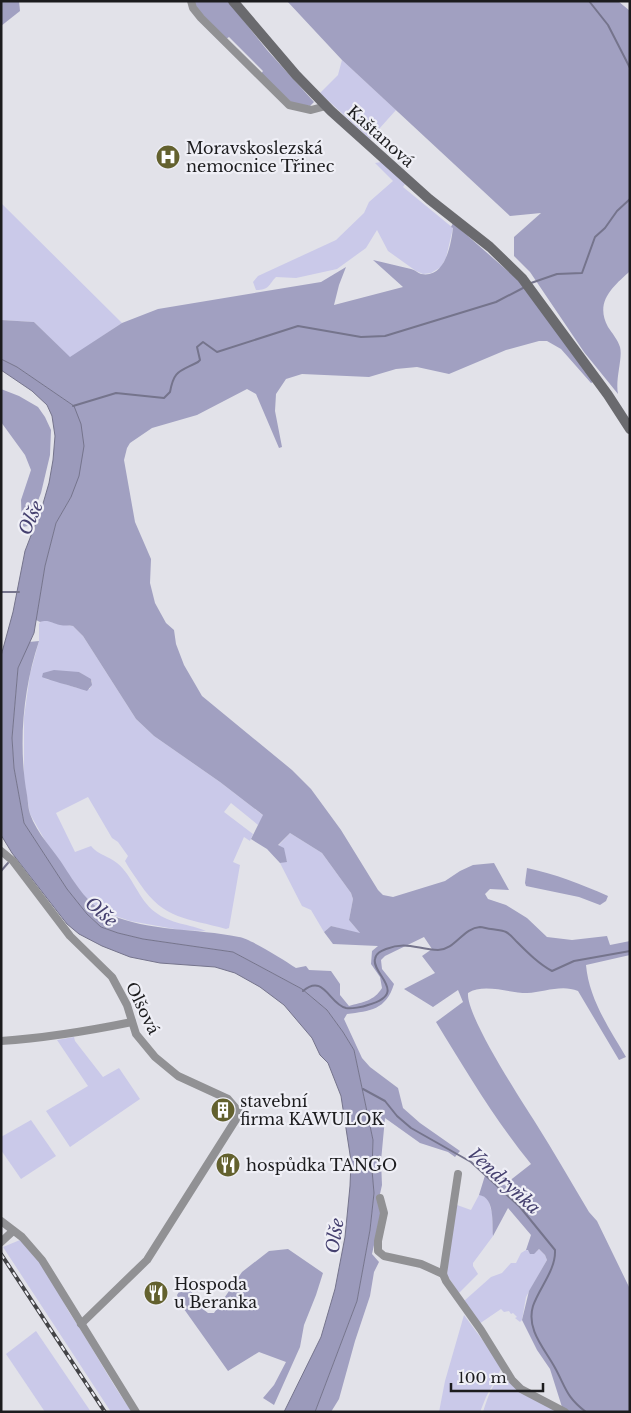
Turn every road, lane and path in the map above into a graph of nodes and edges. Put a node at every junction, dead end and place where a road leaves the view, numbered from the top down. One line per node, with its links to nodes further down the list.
1 (191, 1): 3 (street)
2 (233, 1): 3 (street, Kaštanová)
3 (326, 106): 4 (street, Kaštanová)
4 (630, 429)
5 (1, 851): 6 (street, Olšová)
6 (132, 1022): 7 (street); 14 (street, Olšová)
7 (1, 1041)
8 (458, 1174): 13 (street)
9 (380, 1198): 13 (street)
10 (1, 1221): 11 (street)
11 (13, 1231): 12 (street); 14 (street)
12 (1, 1242)
13 (443, 1274): 16 (street)
14 (81, 1324): 15 (street)
15 (136, 1412)
16 (565, 1412)

